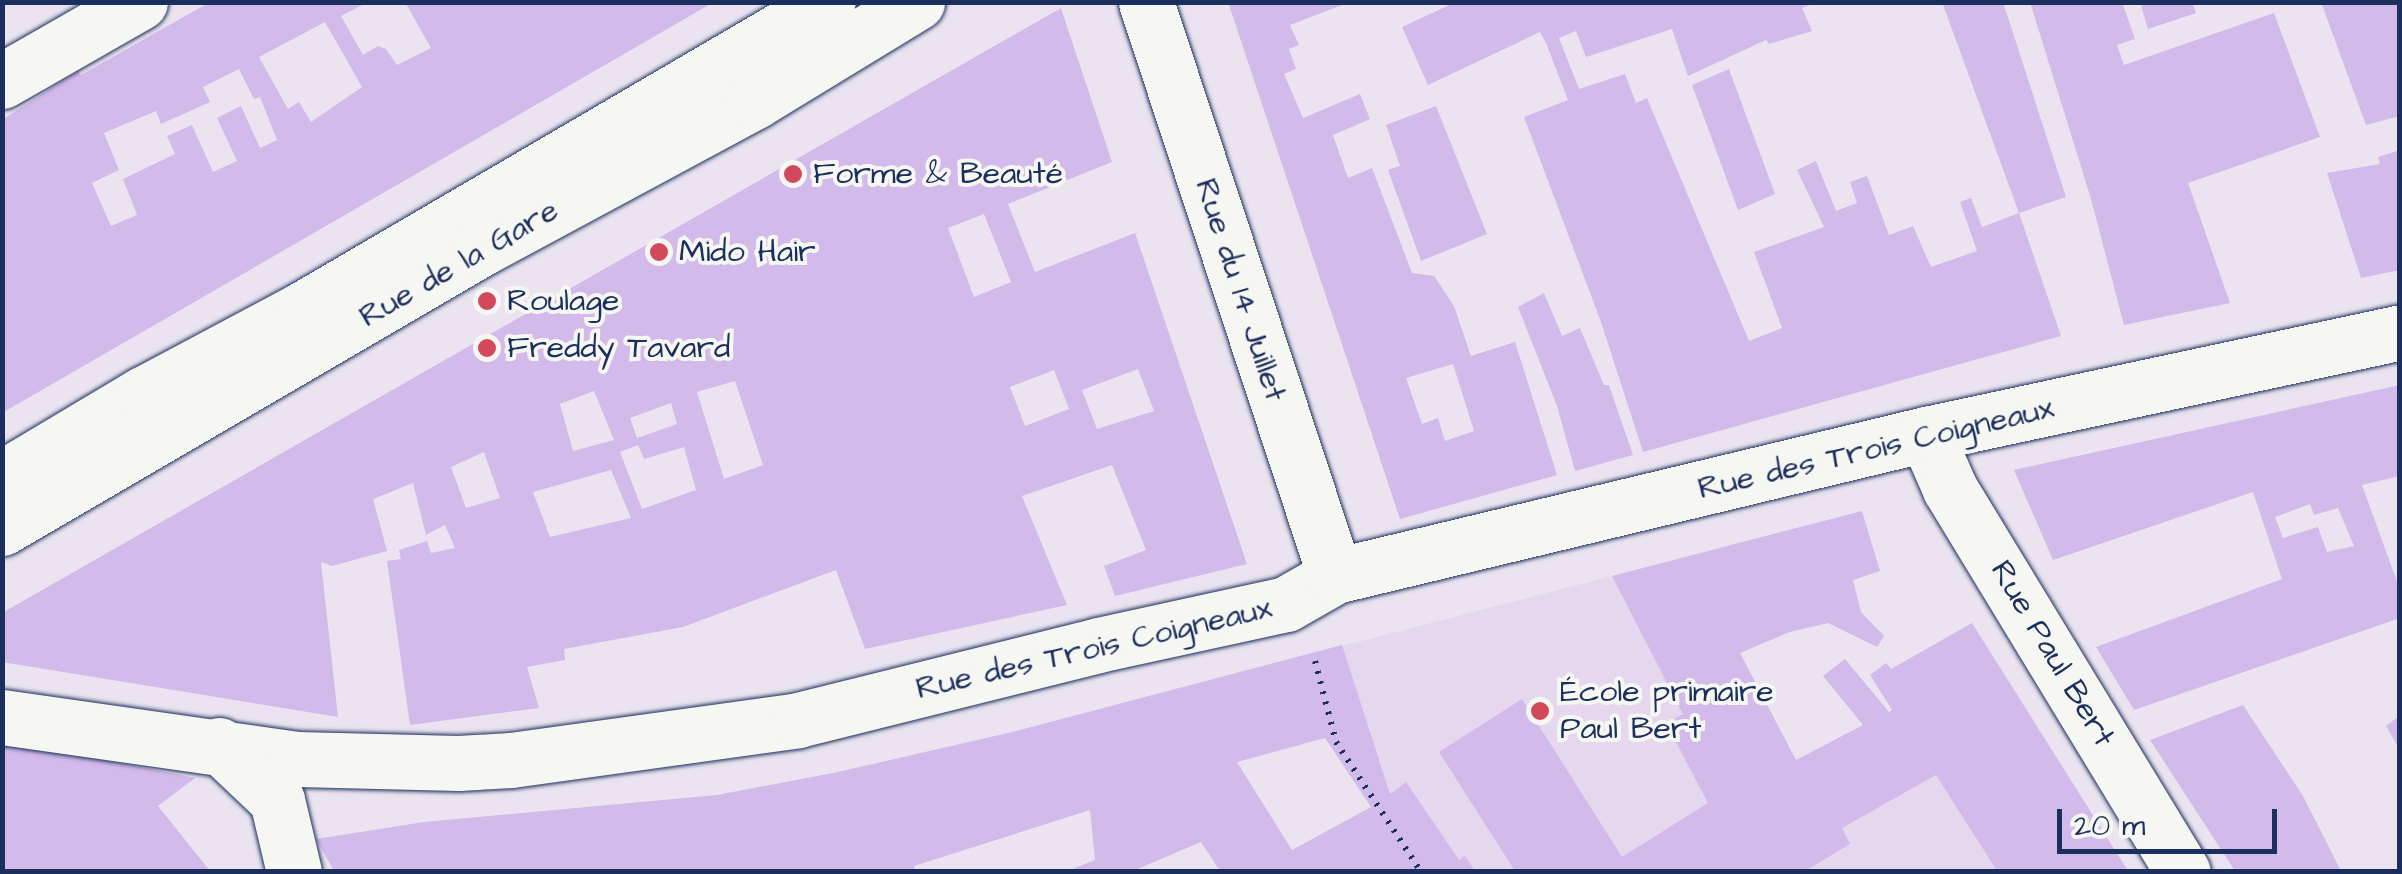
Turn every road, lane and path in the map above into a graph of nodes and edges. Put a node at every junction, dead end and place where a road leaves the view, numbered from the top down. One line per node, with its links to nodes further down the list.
1 (140, 2): 5 (street)
2 (828, 2): 8 (street, Rue de la Gare)
3 (917, 2): 9 (street, Rue de la Gare)
4 (1146, 2): 10 (street, Rue du 14 Juillet)
5 (2, 81)
6 (2400, 332): 7 (street, Rue des Trois Coigneaux)
7 (1926, 434): 10 (street, Rue des Trois Coigneaux); 15 (street, Rue Paul Bert)
8 (2, 478)
9 (2, 528)
10 (1317, 587): 12 (street, Rue des Trois Coigneaux); 14 (path)
11 (2, 716): 12 (street, Rue des Trois Coigneaux)
12 (220, 745): 13 (street)
13 (294, 872)
14 (1420, 872)
15 (2184, 872)

